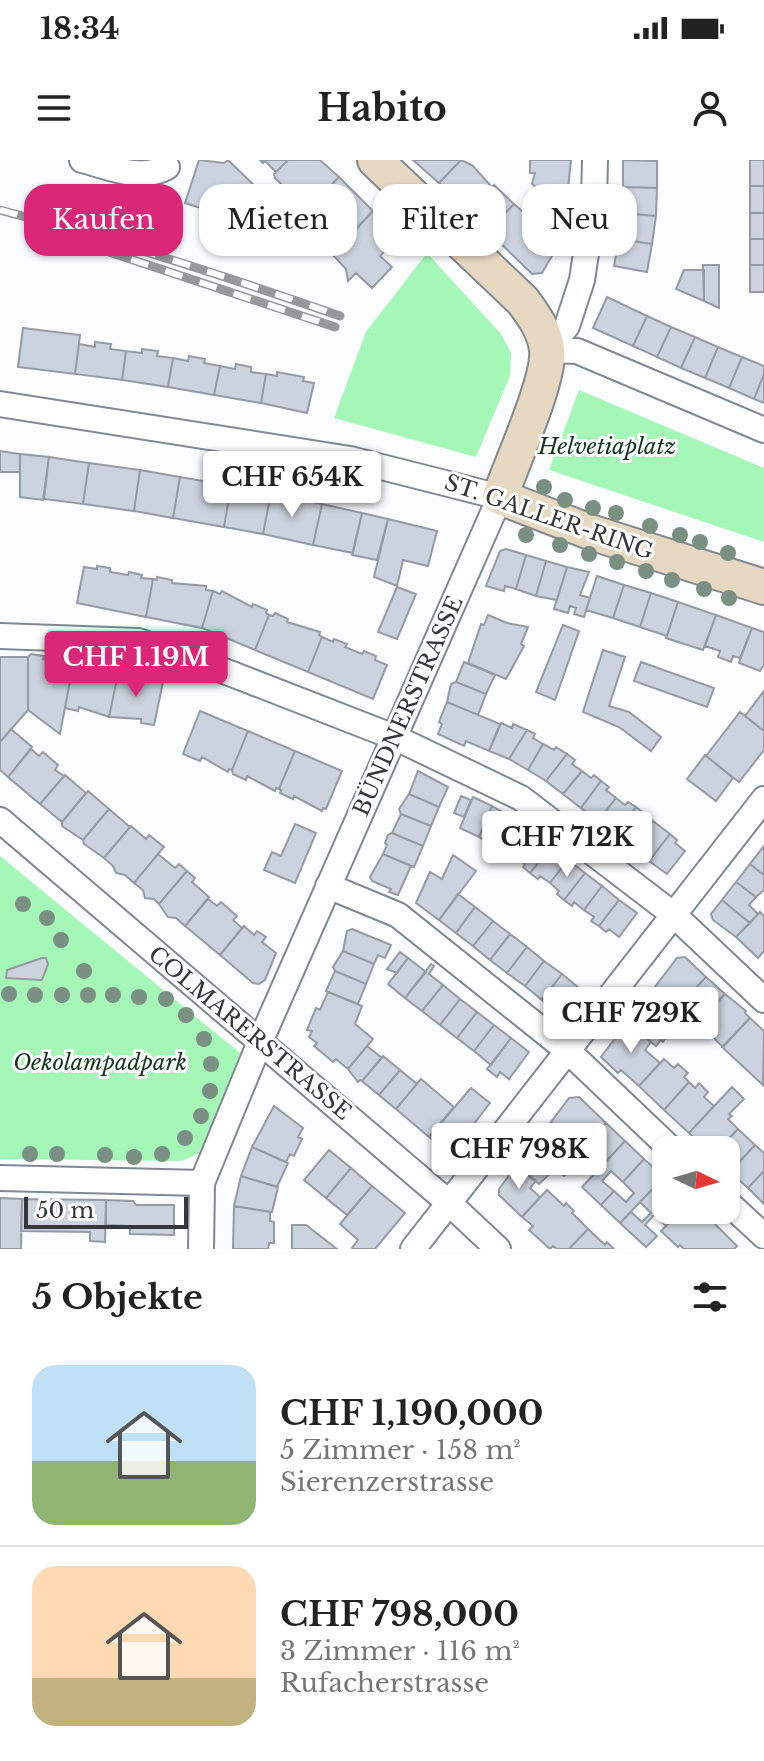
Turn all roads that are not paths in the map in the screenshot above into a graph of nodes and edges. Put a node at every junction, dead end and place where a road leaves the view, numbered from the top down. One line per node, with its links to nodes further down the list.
1 (82, 160): 4 (street)
2 (375, 160): 5 (street)
3 (595, 160): 5 (street, BÜNDNERSTRASSE)
4 (167, 167)
5 (547, 350): 7 (street); 8 (street, BÜNDNERSTRASSE)
6 (0, 404): 8 (street, ST. GALLER-RING)
7 (764, 430)
8 (500, 497): 9 (street, ST. GALLER-RING); 11 (street, BÜNDNERSTRASSE)
9 (764, 587)
10 (0, 636): 11 (street)
11 (394, 737): 14 (street, BÜNDNERSTRASSE); 15 (street)
12 (764, 799): 15 (street)
13 (0, 820): 17 (street, COLMARERSTRASSE)
14 (328, 886): 17 (street, BÜNDNERSTRASSE); 18 (street)
15 (674, 915): 16 (street); 18 (street)
16 (764, 1000)
17 (260, 1042): 21 (street, BÜNDNERSTRASSE); 22 (street, COLMARERSTRASSE)
18 (568, 1051): 19 (street); 22 (street)
19 (657, 1136)
20 (0, 1178): 21 (street)
21 (202, 1183): 25 (street, BÜNDNERSTRASSE)
22 (448, 1202): 26 (street); 27 (street, COLMARERSTRASSE)
23 (740, 1214): 24 (street)
24 (764, 1236)
25 (201, 1249)
26 (413, 1249)
27 (498, 1249)

